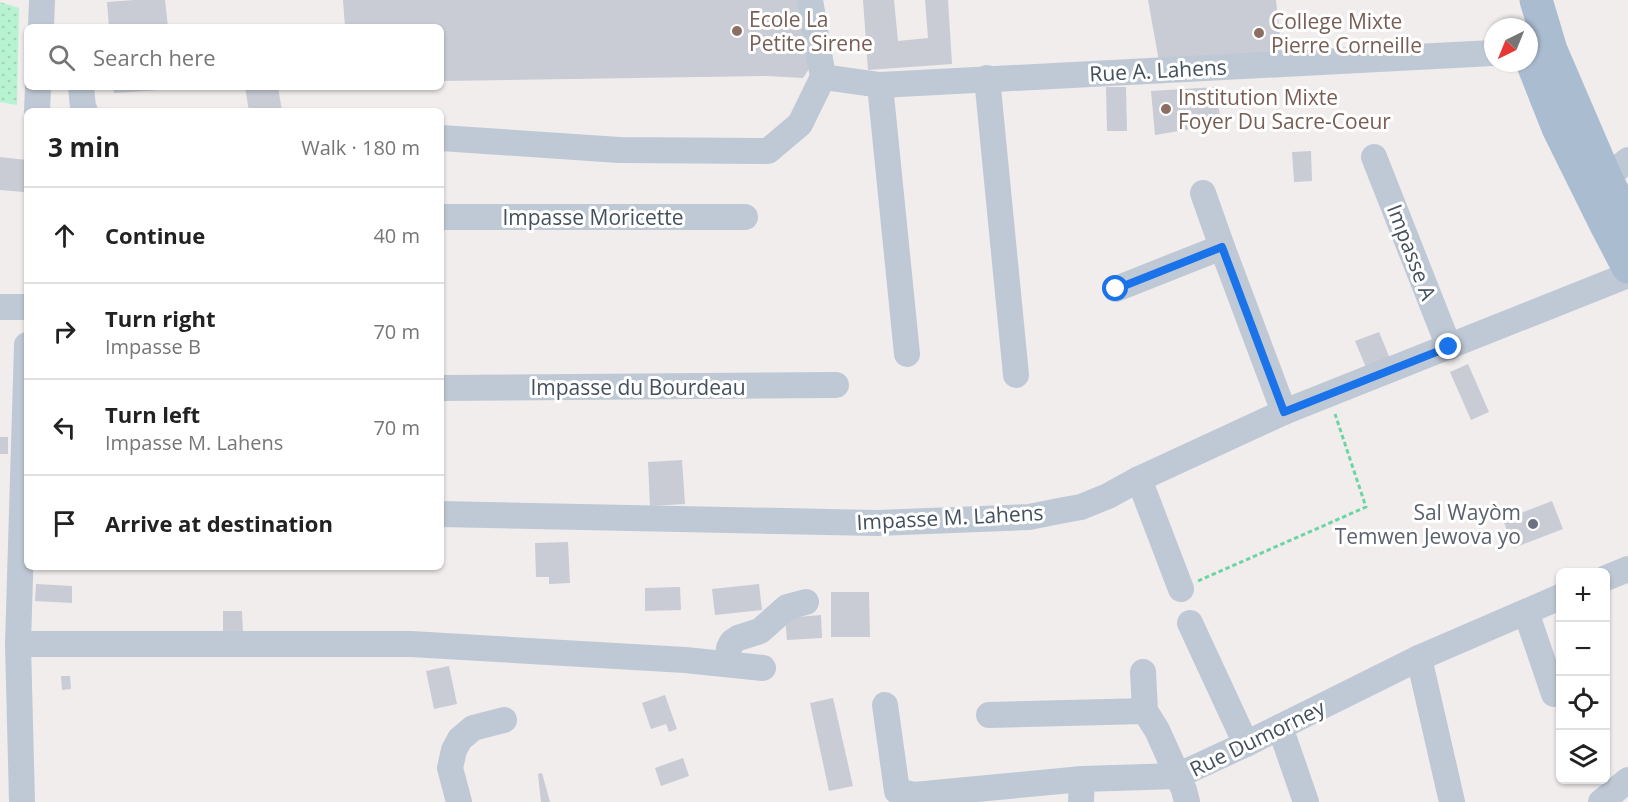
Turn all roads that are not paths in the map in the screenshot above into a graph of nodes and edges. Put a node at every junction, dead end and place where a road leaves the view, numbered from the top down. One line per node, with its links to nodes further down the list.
1 (42, 0): 7 (street)
2 (810, 0): 11 (street)
3 (1514, 0): 5 (main road)
4 (1536, 0): 6 (main road)
5 (1519, 18)
6 (1536, 18)
7 (40, 24)
8 (1484, 53): 12 (street, Rue A. Lahens)
9 (1538, 55): 20 (main road)
10 (1538, 59): 26 (main road)
11 (823, 77): 13 (street, Rue A. Lahens); 18 (street)
12 (987, 78): 13 (street, Rue A. Lahens); 33 (street)
13 (880, 85): 32 (street)
14 (38, 90): 16 (street)
15 (81, 90): 17 (street)
16 (37, 108)
17 (84, 108)
18 (444, 138)
19 (1374, 158): 31 (street, Impasse A)
20 (1617, 169): 24 (main road)
21 (1203, 193): 25 (street)
22 (444, 217): 23 (street, Impasse Moricette)
23 (745, 217)
24 (1628, 222)
25 (1222, 247): 28 (street); 36 (street)
26 (1628, 267)
27 (1628, 275): 31 (street, Impasse M. Lahens)
28 (1116, 289)
29 (0, 307): 30 (street)
30 (24, 307)
31 (1449, 347): 36 (street, Impasse M. Lahens)
32 (907, 354)
33 (1016, 375)
34 (836, 385): 35 (street, Impasse du Bourdeau)
35 (444, 388)
36 (1284, 412): 37 (street, Impasse M. Lahens)
37 (1139, 479): 38 (street, Impasse M. Lahens); 40 (street)
38 (444, 514)
39 (24, 536): 45 (street)
40 (1181, 589)
41 (1556, 599): 43 (street, Rue Dumorney)
42 (806, 602): 47 (street)
43 (1526, 612): 46 (street, Rue Dumorney); 50 (street)
44 (1190, 623): 56 (street)
45 (18, 644): 47 (street); 61 (street)
46 (1419, 658): 55 (street, Rue Dumorney); 65 (street)
47 (726, 664): 48 (street)
48 (763, 668)
49 (1143, 672): 52 (street)
50 (1554, 694)
51 (885, 705): 60 (street)
52 (1145, 711): 53 (street); 57 (street)
53 (989, 715)
54 (504, 720): 62 (street)
55 (1280, 727): 56 (street, Rue Dumorney); 64 (street)
56 (1246, 744): 57 (street, Rue Dumorney)
57 (1177, 776): 59 (street, Rue Dumorney); 63 (street)
58 (1628, 780): 66 (street)
59 (1082, 790): 60 (street, Rue Dumorney)
60 (909, 796)
61 (22, 802)
62 (459, 802)
63 (1186, 802)
64 (1306, 802)
65 (1452, 802)
66 (1601, 802)

